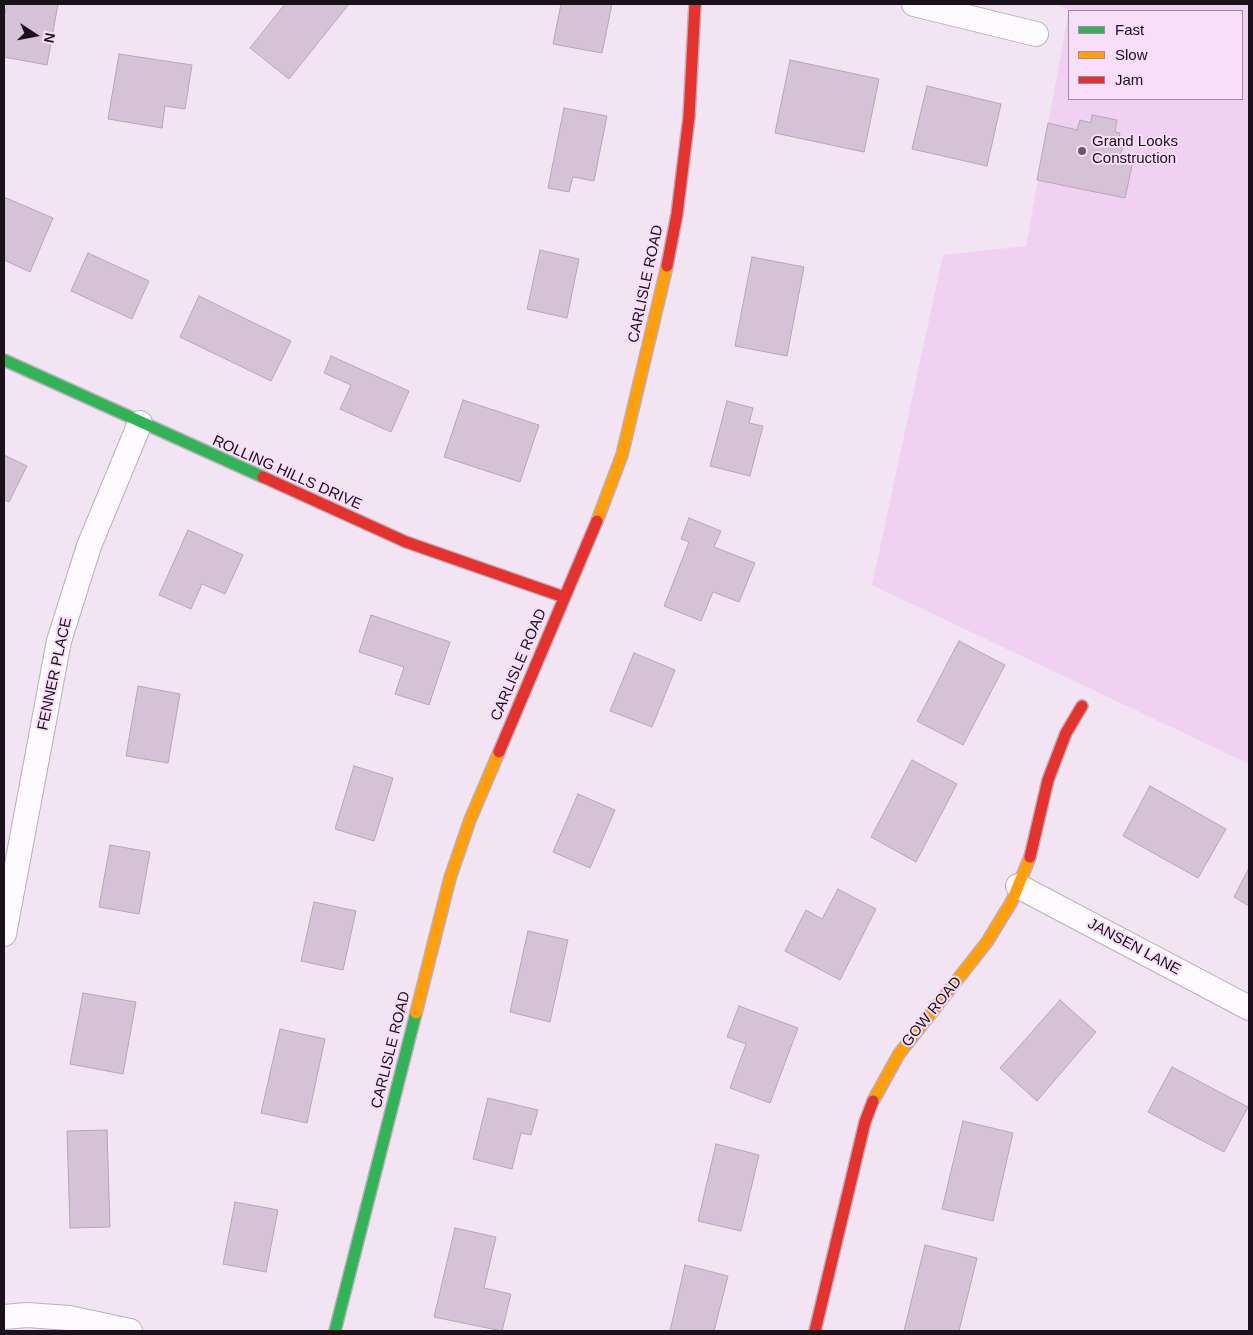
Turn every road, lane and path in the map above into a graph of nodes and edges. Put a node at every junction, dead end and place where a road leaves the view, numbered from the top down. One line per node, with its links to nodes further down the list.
1 (695, 4): 6 (street, CARLISLE ROAD)
2 (914, 4): 3 (street)
3 (1036, 34)
4 (4, 360): 5 (street, ROLLING HILLS DRIVE)
5 (140, 423): 6 (street, ROLLING HILLS DRIVE); 9 (street, FENNER PLACE)
6 (564, 597): 13 (street, CARLISLE ROAD)
7 (1082, 706): 8 (street, GOW ROAD)
8 (1018, 886): 10 (street, JANSEN LANE); 14 (street, GOW ROAD)
9 (4, 934)
10 (1249, 1008)
11 (4, 1317): 12 (street)
12 (130, 1331)
13 (335, 1331)
14 (815, 1331)

